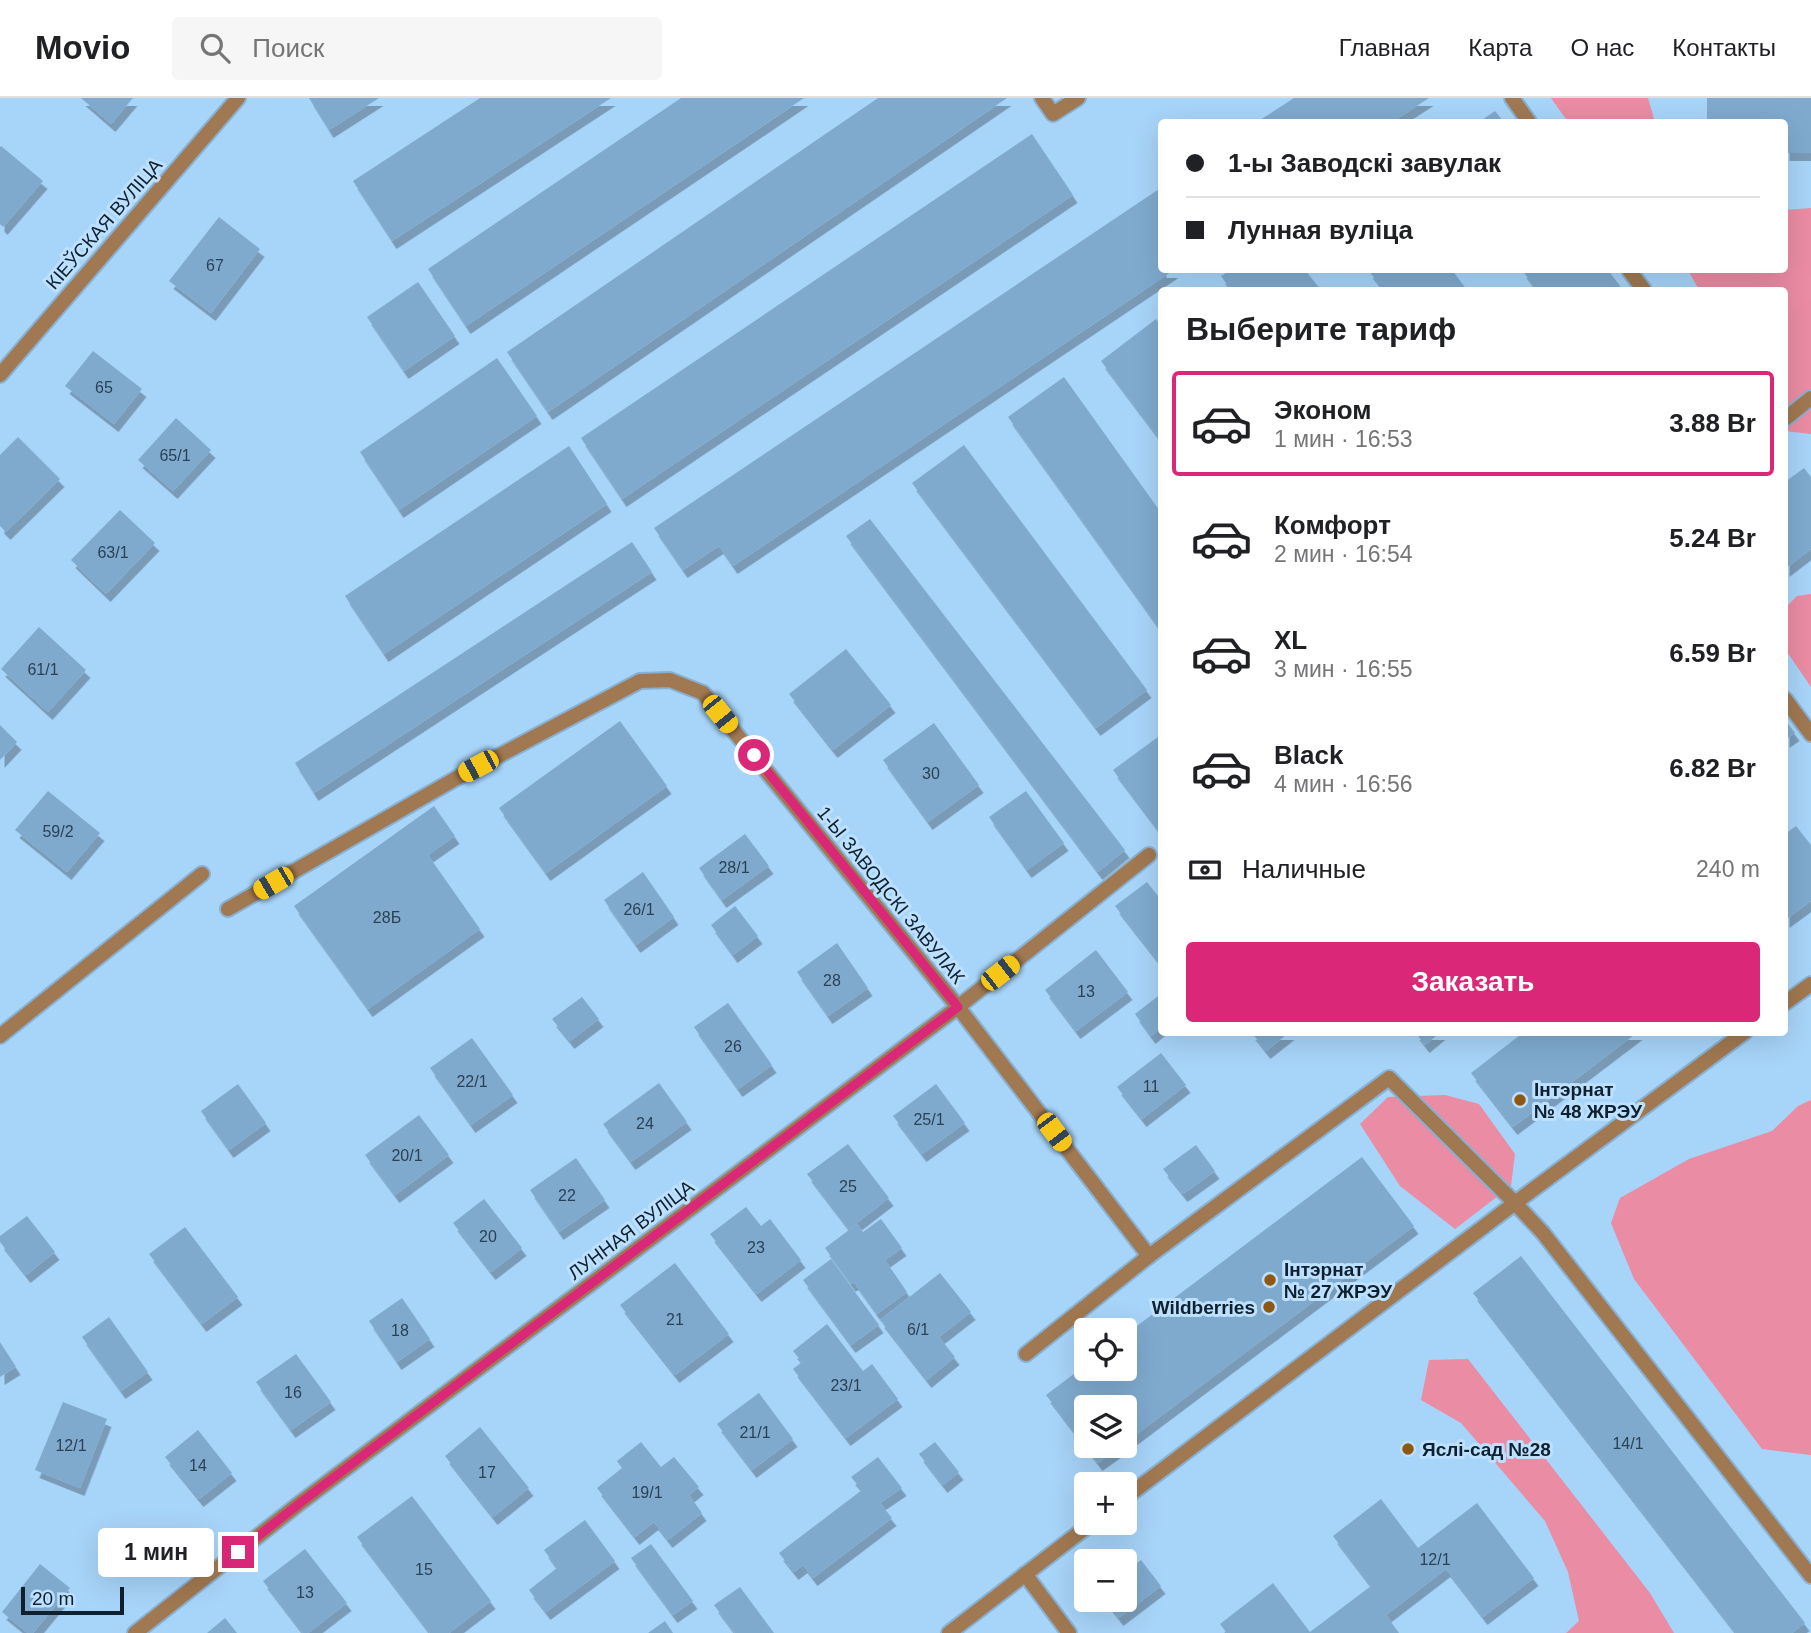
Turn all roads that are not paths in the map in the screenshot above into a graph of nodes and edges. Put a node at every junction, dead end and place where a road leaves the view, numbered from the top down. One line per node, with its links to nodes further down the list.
1 (238, 98): 6 (street, КІЕЎСКАЯ ВУЛІЦА)
2 (1042, 98): 3 (street)
3 (1078, 98)
4 (1512, 98): 5 (street)
5 (1527, 119)
6 (0, 375)
7 (1811, 398): 8 (street)
8 (1788, 417)
9 (1788, 703): 10 (street)
10 (1811, 734)
11 (1149, 855): 16 (street, ЛУННАЯ ВУЛІЦА)
12 (202, 874): 17 (street)
13 (228, 909): 16 (street, 1-Ы ЗАВОДСКІ ЗАВУЛАК)
14 (1811, 984): 15 (street)
15 (1788, 1001)
16 (958, 1007): 20 (street, 1-Ы ЗАВОДСКІ ЗАВУЛАК); 26 (street, ЛУННАЯ ВУЛІЦА)
17 (0, 1036)
18 (1740, 1036): 19 (street)
19 (1515, 1203): 20 (street); 22 (street); 25 (street)
20 (1149, 1256): 21 (street)
21 (1026, 1354)
22 (1137, 1489)
23 (1076, 1535): 24 (street)
24 (1025, 1574): 27 (street); 28 (street)
25 (1811, 1576)
26 (135, 1633)
27 (949, 1633)
28 (1069, 1633)

